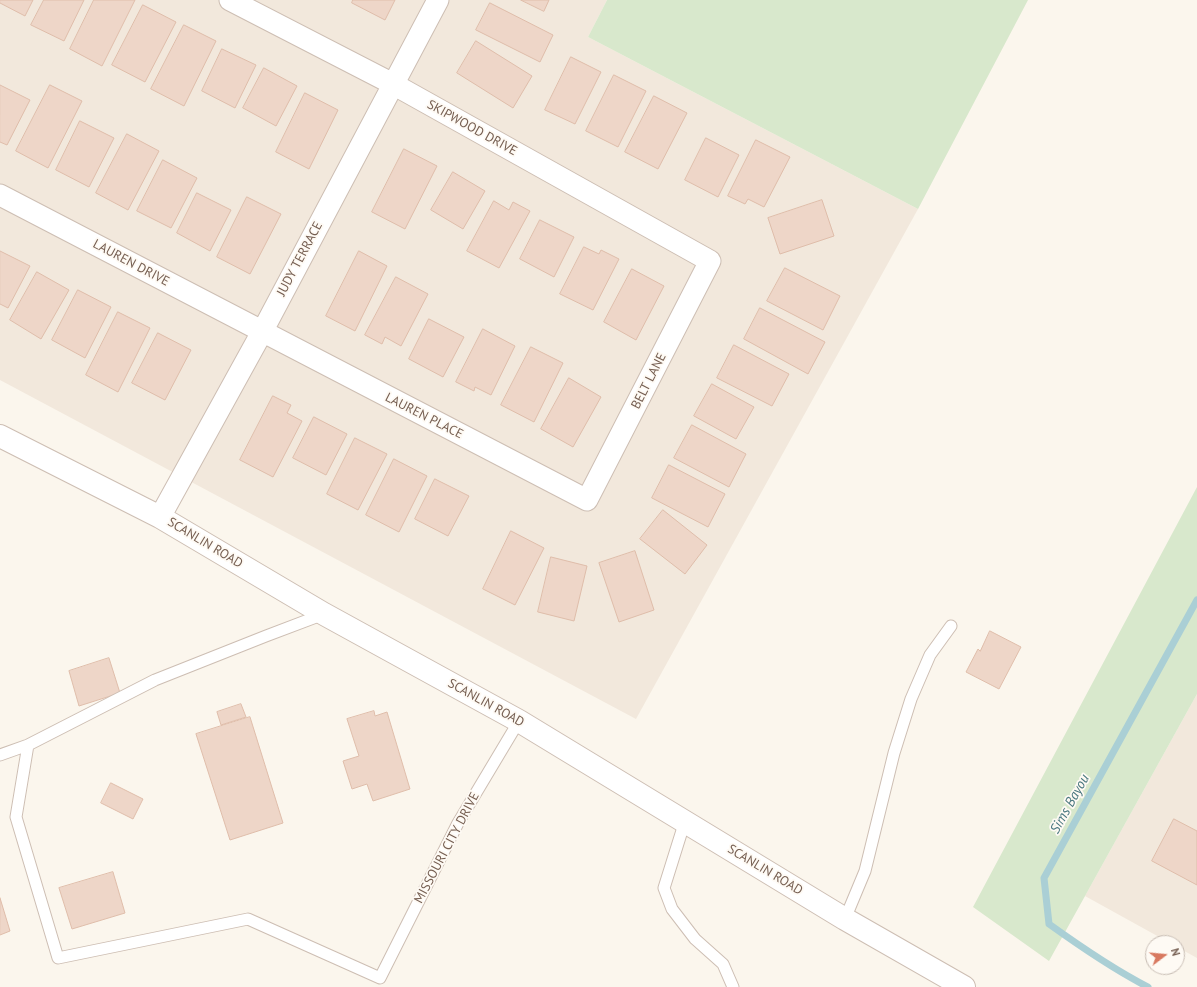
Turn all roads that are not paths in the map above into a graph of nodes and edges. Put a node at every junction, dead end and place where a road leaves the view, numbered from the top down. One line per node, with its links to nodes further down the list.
1 (230, 0): 3 (street, SKIPWOOD DRIVE)
2 (438, 0): 3 (street, JUDY TERRACE)
3 (393, 84): 5 (street, SKIPWOOD DRIVE); 6 (street, JUDY TERRACE)
4 (0, 195): 6 (street, LAUREN DRIVE)
5 (710, 261): 8 (street, BELT LANE)
6 (262, 332): 8 (street, LAUREN PLACE); 9 (street, JUDY TERRACE)
7 (0, 436): 9 (street, SCANLIN ROAD)
8 (587, 500)
9 (160, 517): 10 (street, SCANLIN ROAD)
10 (324, 614): 12 (street, SCANLIN ROAD); 13 (lane)
11 (951, 626): 16 (lane)
12 (519, 721): 13 (lane, MISSOURI CITY DRIVE); 15 (street, SCANLIN ROAD)
13 (28, 746): 14 (lane)
14 (0, 756)
15 (685, 821): 16 (street, SCANLIN ROAD); 17 (lane)
16 (846, 919): 18 (street, SCANLIN ROAD)
17 (734, 987)
18 (964, 987)

